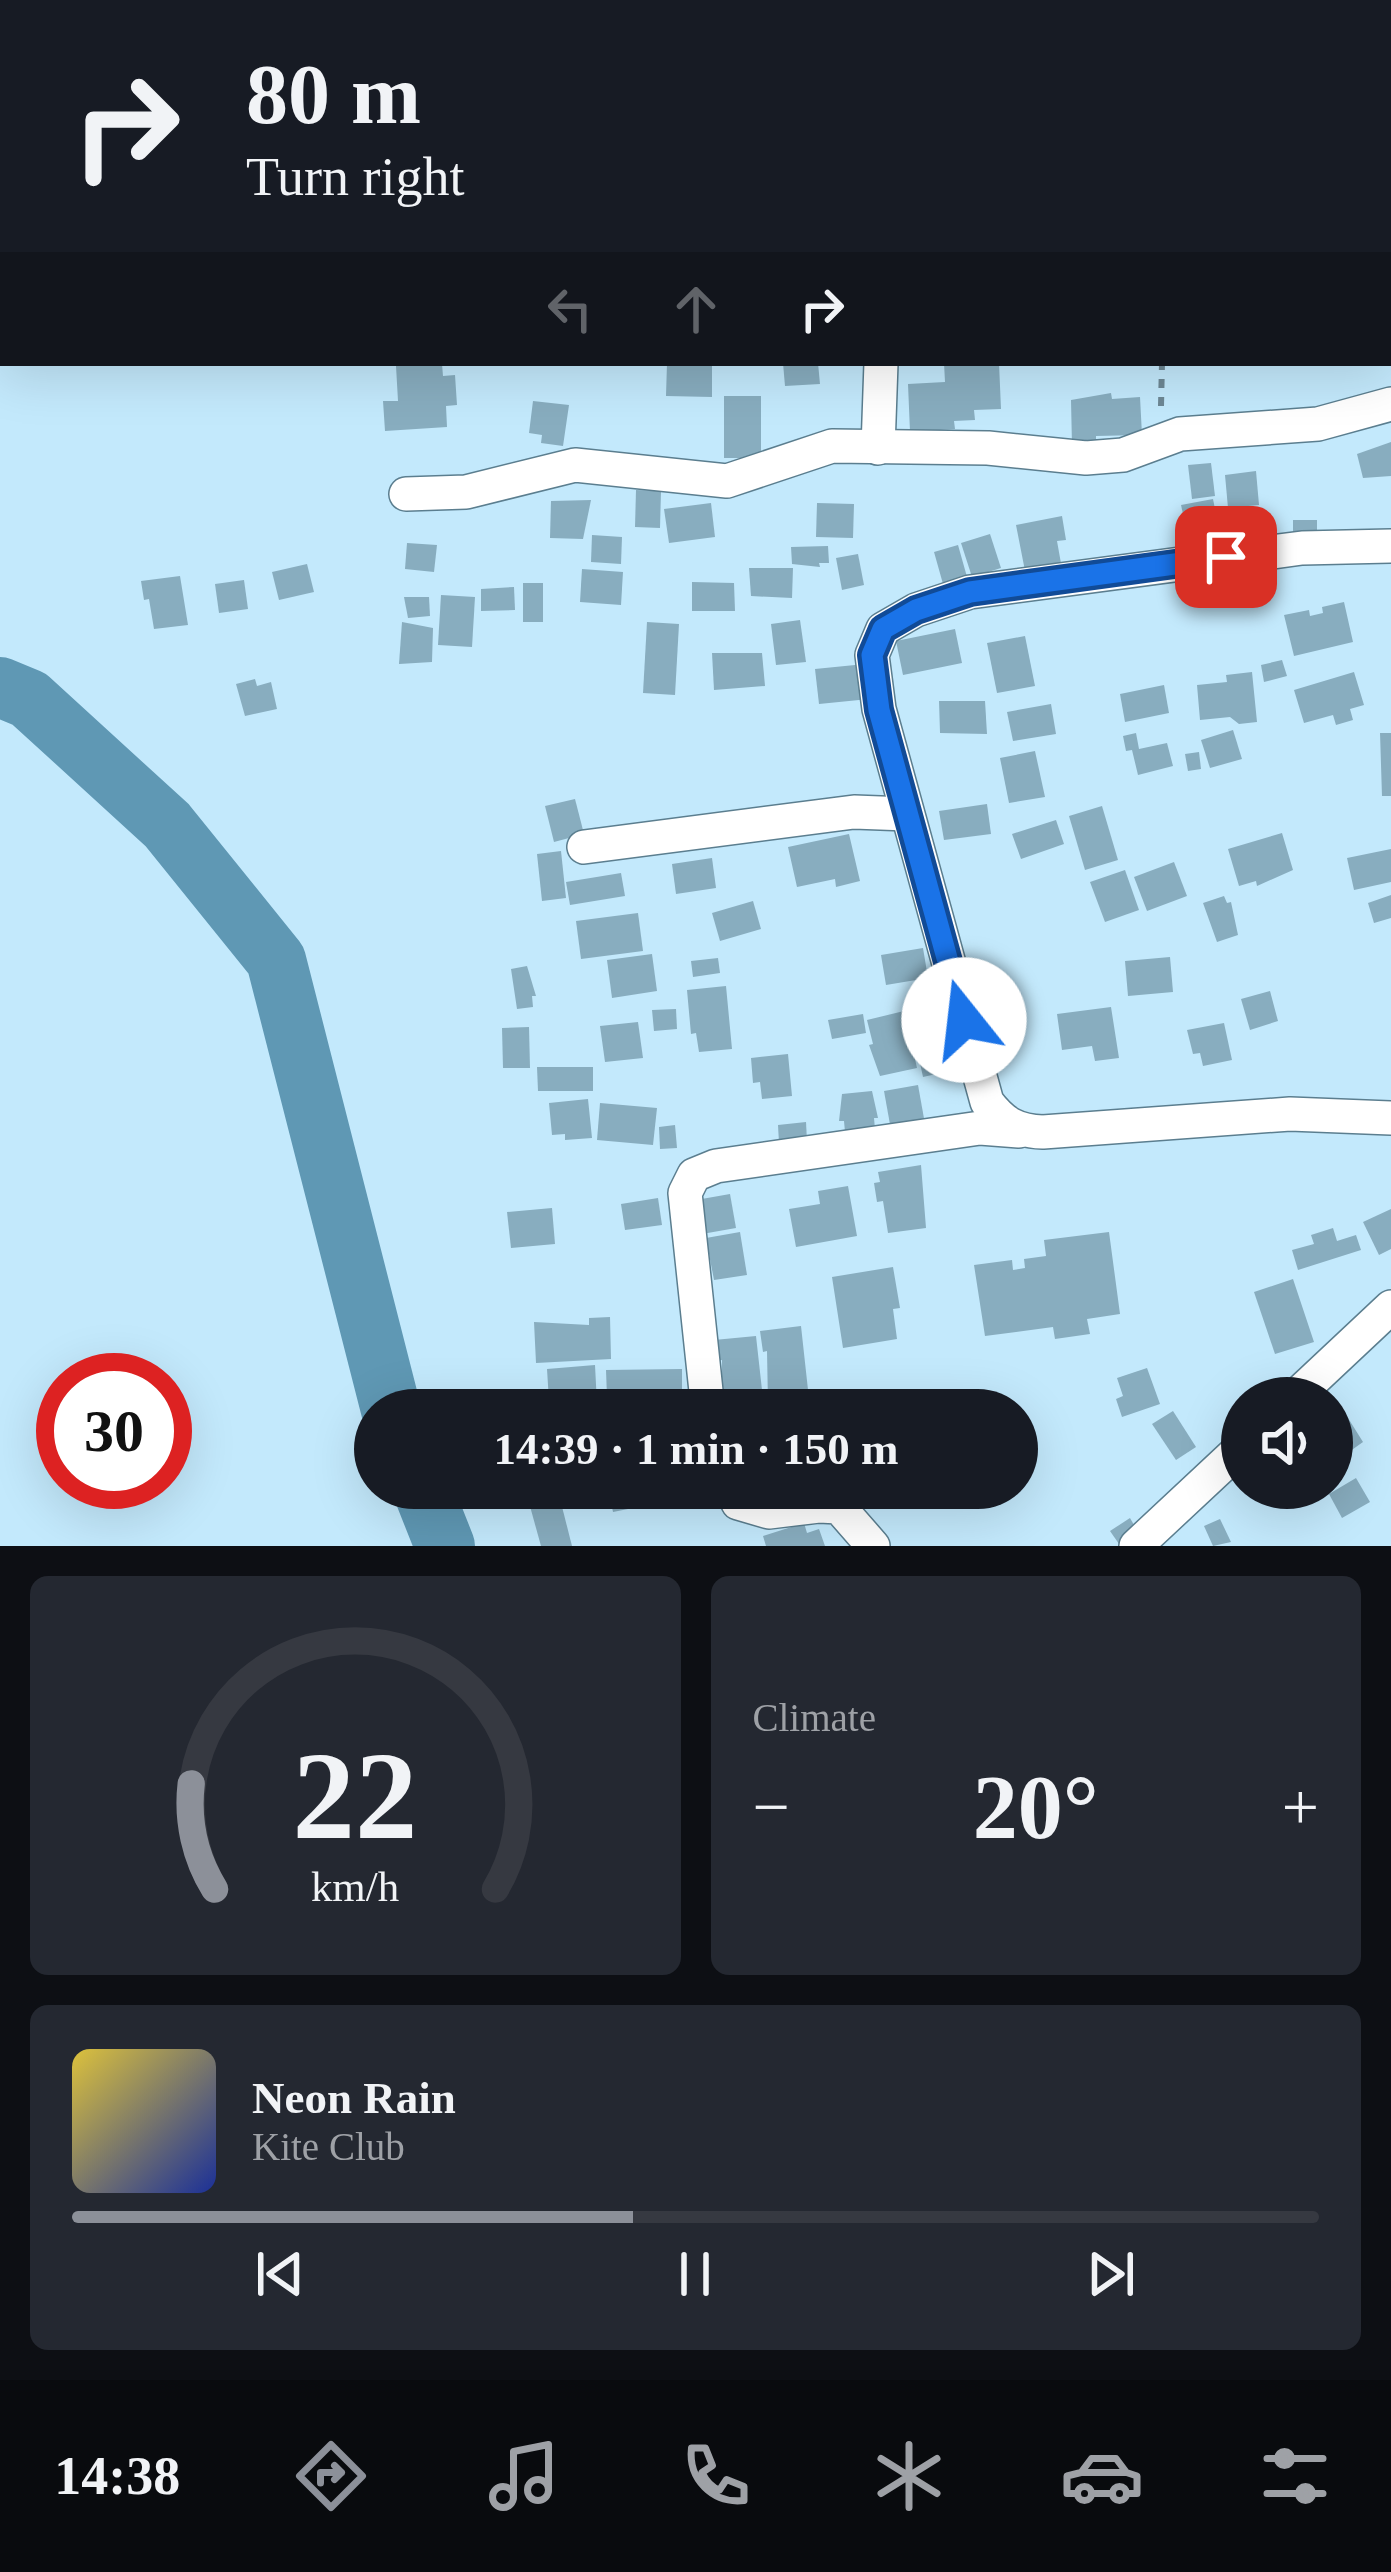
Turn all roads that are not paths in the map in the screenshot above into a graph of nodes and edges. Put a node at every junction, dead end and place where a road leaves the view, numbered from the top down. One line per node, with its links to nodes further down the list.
1 (881, 366): 3 (street)
2 (1391, 404): 3 (street)
3 (878, 448): 4 (street)
4 (406, 494)
5 (1391, 546): 6 (street)
6 (907, 814): 7 (street); 9 (street)
7 (584, 848)
8 (1391, 1118): 9 (street)
9 (1022, 1131): 12 (street)
10 (1391, 1307): 11 (street)
11 (1316, 1377)
12 (706, 1389)
13 (1221, 1467): 18 (street)
14 (758, 1509): 15 (street)
15 (794, 1509)
16 (840, 1509): 17 (street)
17 (873, 1546)
18 (1136, 1546)

